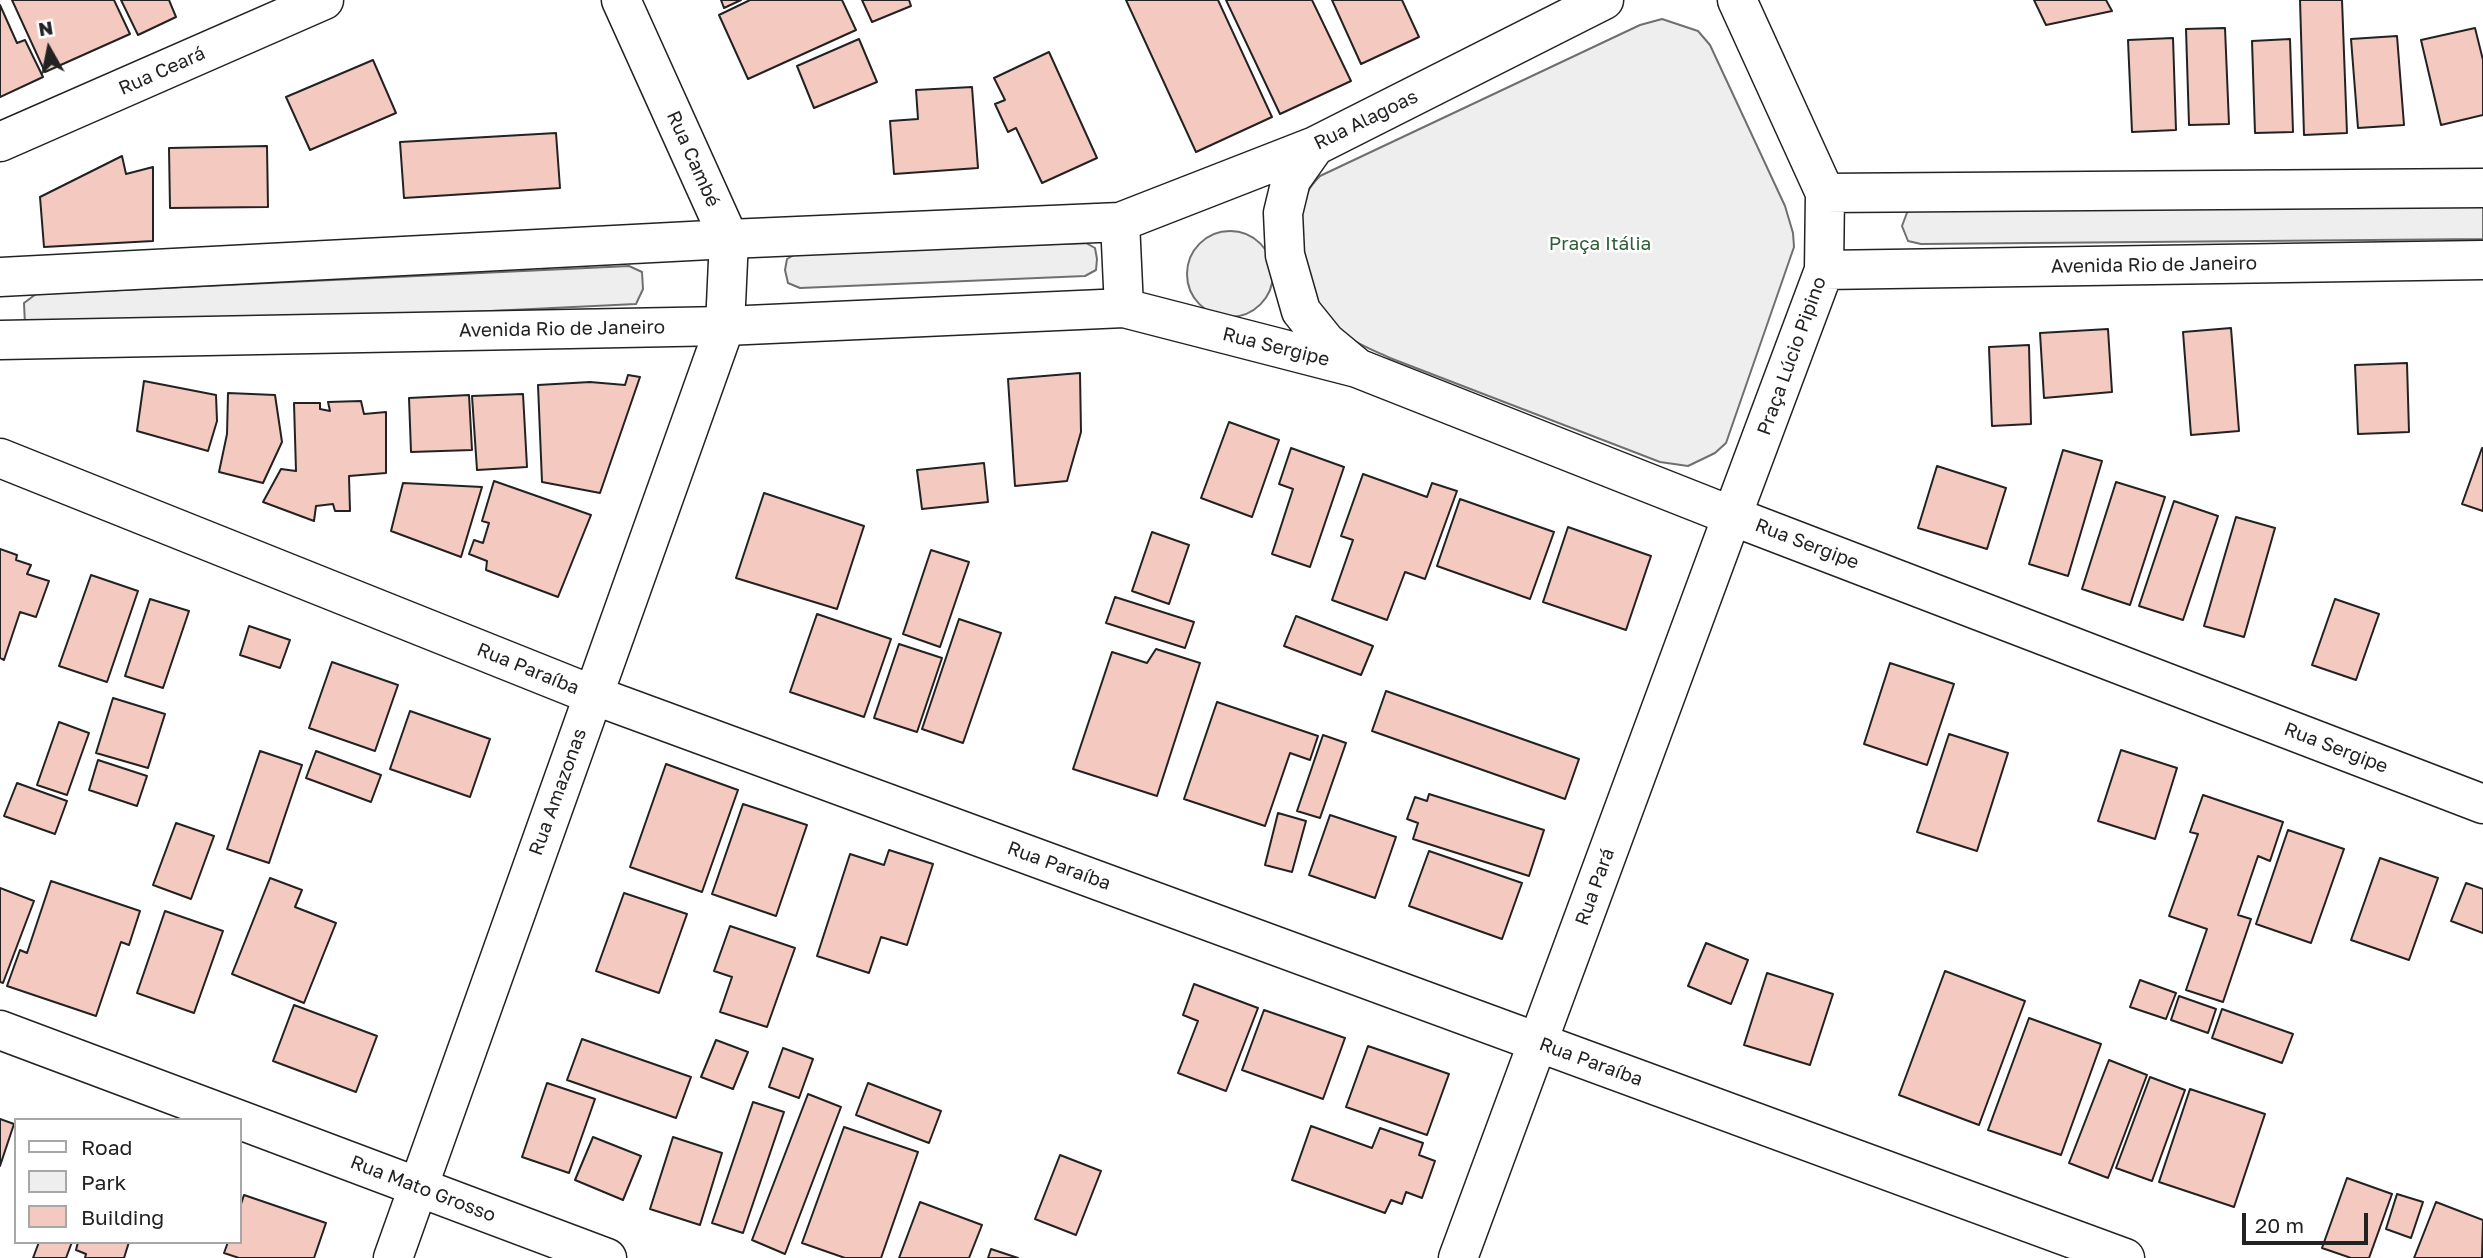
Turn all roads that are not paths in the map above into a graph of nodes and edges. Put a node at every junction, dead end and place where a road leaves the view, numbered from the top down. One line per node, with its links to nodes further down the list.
1 (324, 0): 5 (street, Rua Ceará)
2 (621, 0): 10 (street, Rua Cambé)
3 (1604, 0): 6 (street, Rua Alagoas)
4 (1737, 0): 8 (street, Praça Lúcio Pipino)
5 (0, 142)
6 (1315, 146): 9 (street, Rua Alagoas); 17 (street)
7 (2483, 188): 8 (street)
8 (1825, 193): 12 (street, Praça Lúcio Pipino)
9 (1120, 222): 10 (street); 14 (street)
10 (729, 239): 13 (street); 15 (street, Rua Cambé)
11 (2483, 260): 12 (street, Avenida Rio de Janeiro)
12 (1824, 270): 19 (street, Praça Lúcio Pipino)
13 (0, 277)
14 (1124, 308): 15 (street, Avenida Rio de Janeiro); 17 (street, Rua Sergipe)
15 (725, 326): 16 (street, Avenida Rio de Janeiro); 20 (street, Rua Amazonas)
16 (0, 340)
17 (1357, 368): 19 (street, Rua Sergipe)
18 (0, 457): 20 (street, Rua Paraíba)
19 (1732, 516): 21 (street, Rua Sergipe); 23 (street, Rua Pará)
20 (593, 695): 23 (street, Rua Paraíba); 26 (street, Rua Amazonas)
21 (2483, 804)
22 (0, 1030): 24 (street, Rua Mato Grosso)
23 (1538, 1042): 29 (street, Rua Pará); 30 (street, Rua Paraíba)
24 (235, 1118)
25 (242, 1121): 26 (street, Rua Mato Grosso)
26 (418, 1187): 27 (street, Rua Amazonas); 28 (street, Rua Mato Grosso)
27 (393, 1258)
28 (607, 1258)
29 (1458, 1258)
30 (2125, 1258)

